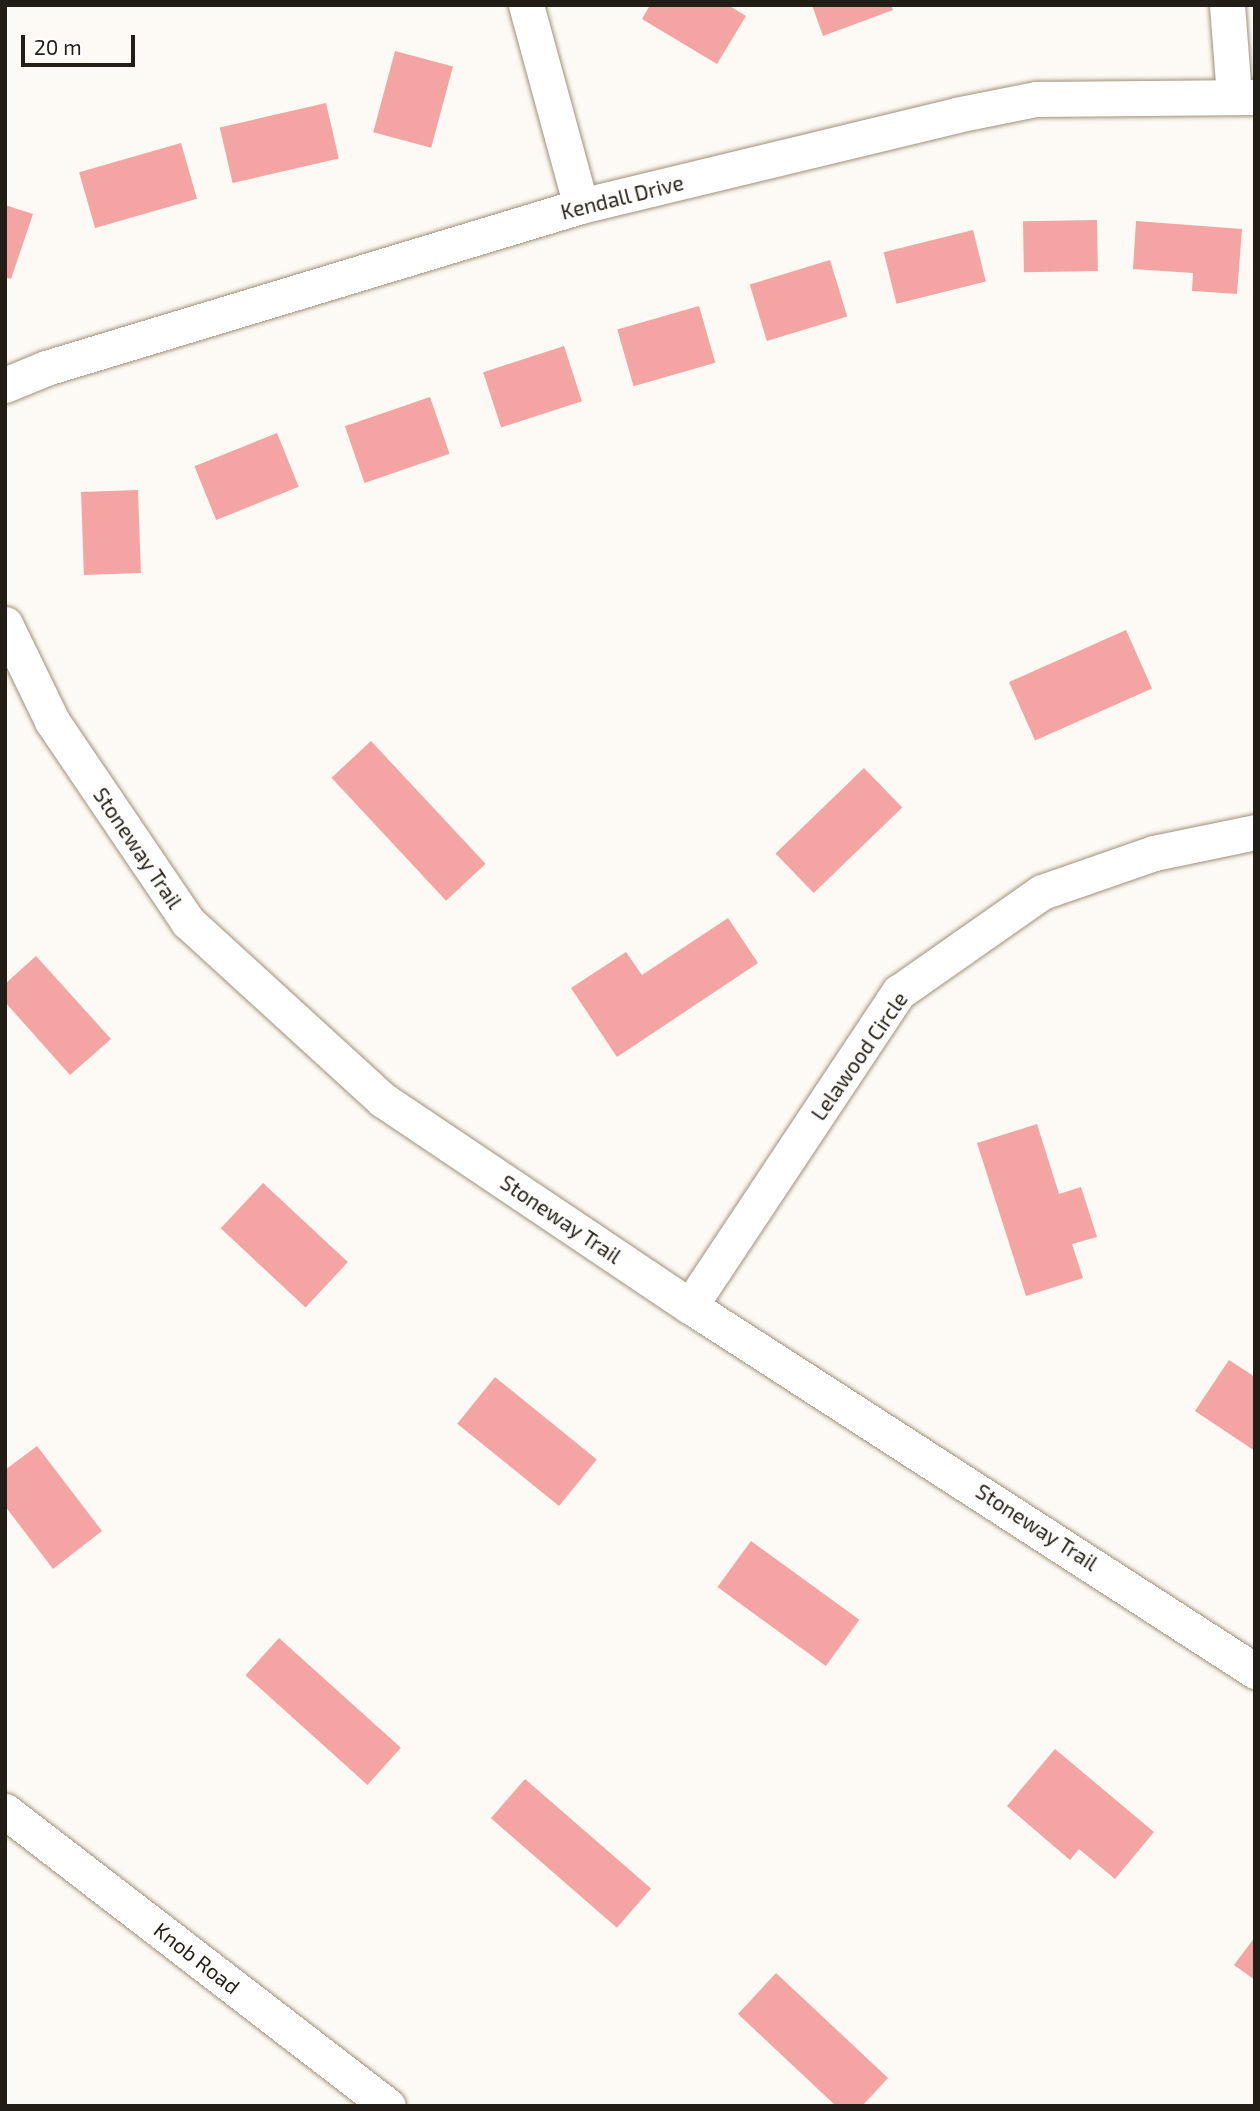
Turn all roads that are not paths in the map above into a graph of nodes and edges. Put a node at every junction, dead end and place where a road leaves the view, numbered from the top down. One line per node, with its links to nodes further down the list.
1 (526, 5): 4 (street)
2 (1227, 5): 3 (street)
3 (1244, 97): 4 (street, Kendall Drive)
4 (581, 206): 5 (street, Kendall Drive)
5 (5, 385)
6 (5, 624): 8 (street, Stoneway Trail)
7 (1255, 832): 8 (street, Lelawood Circle)
8 (690, 1306): 9 (street, Stoneway Trail)
9 (1255, 1671)
10 (5, 1811): 11 (street, Knob Road)
11 (388, 2106)

